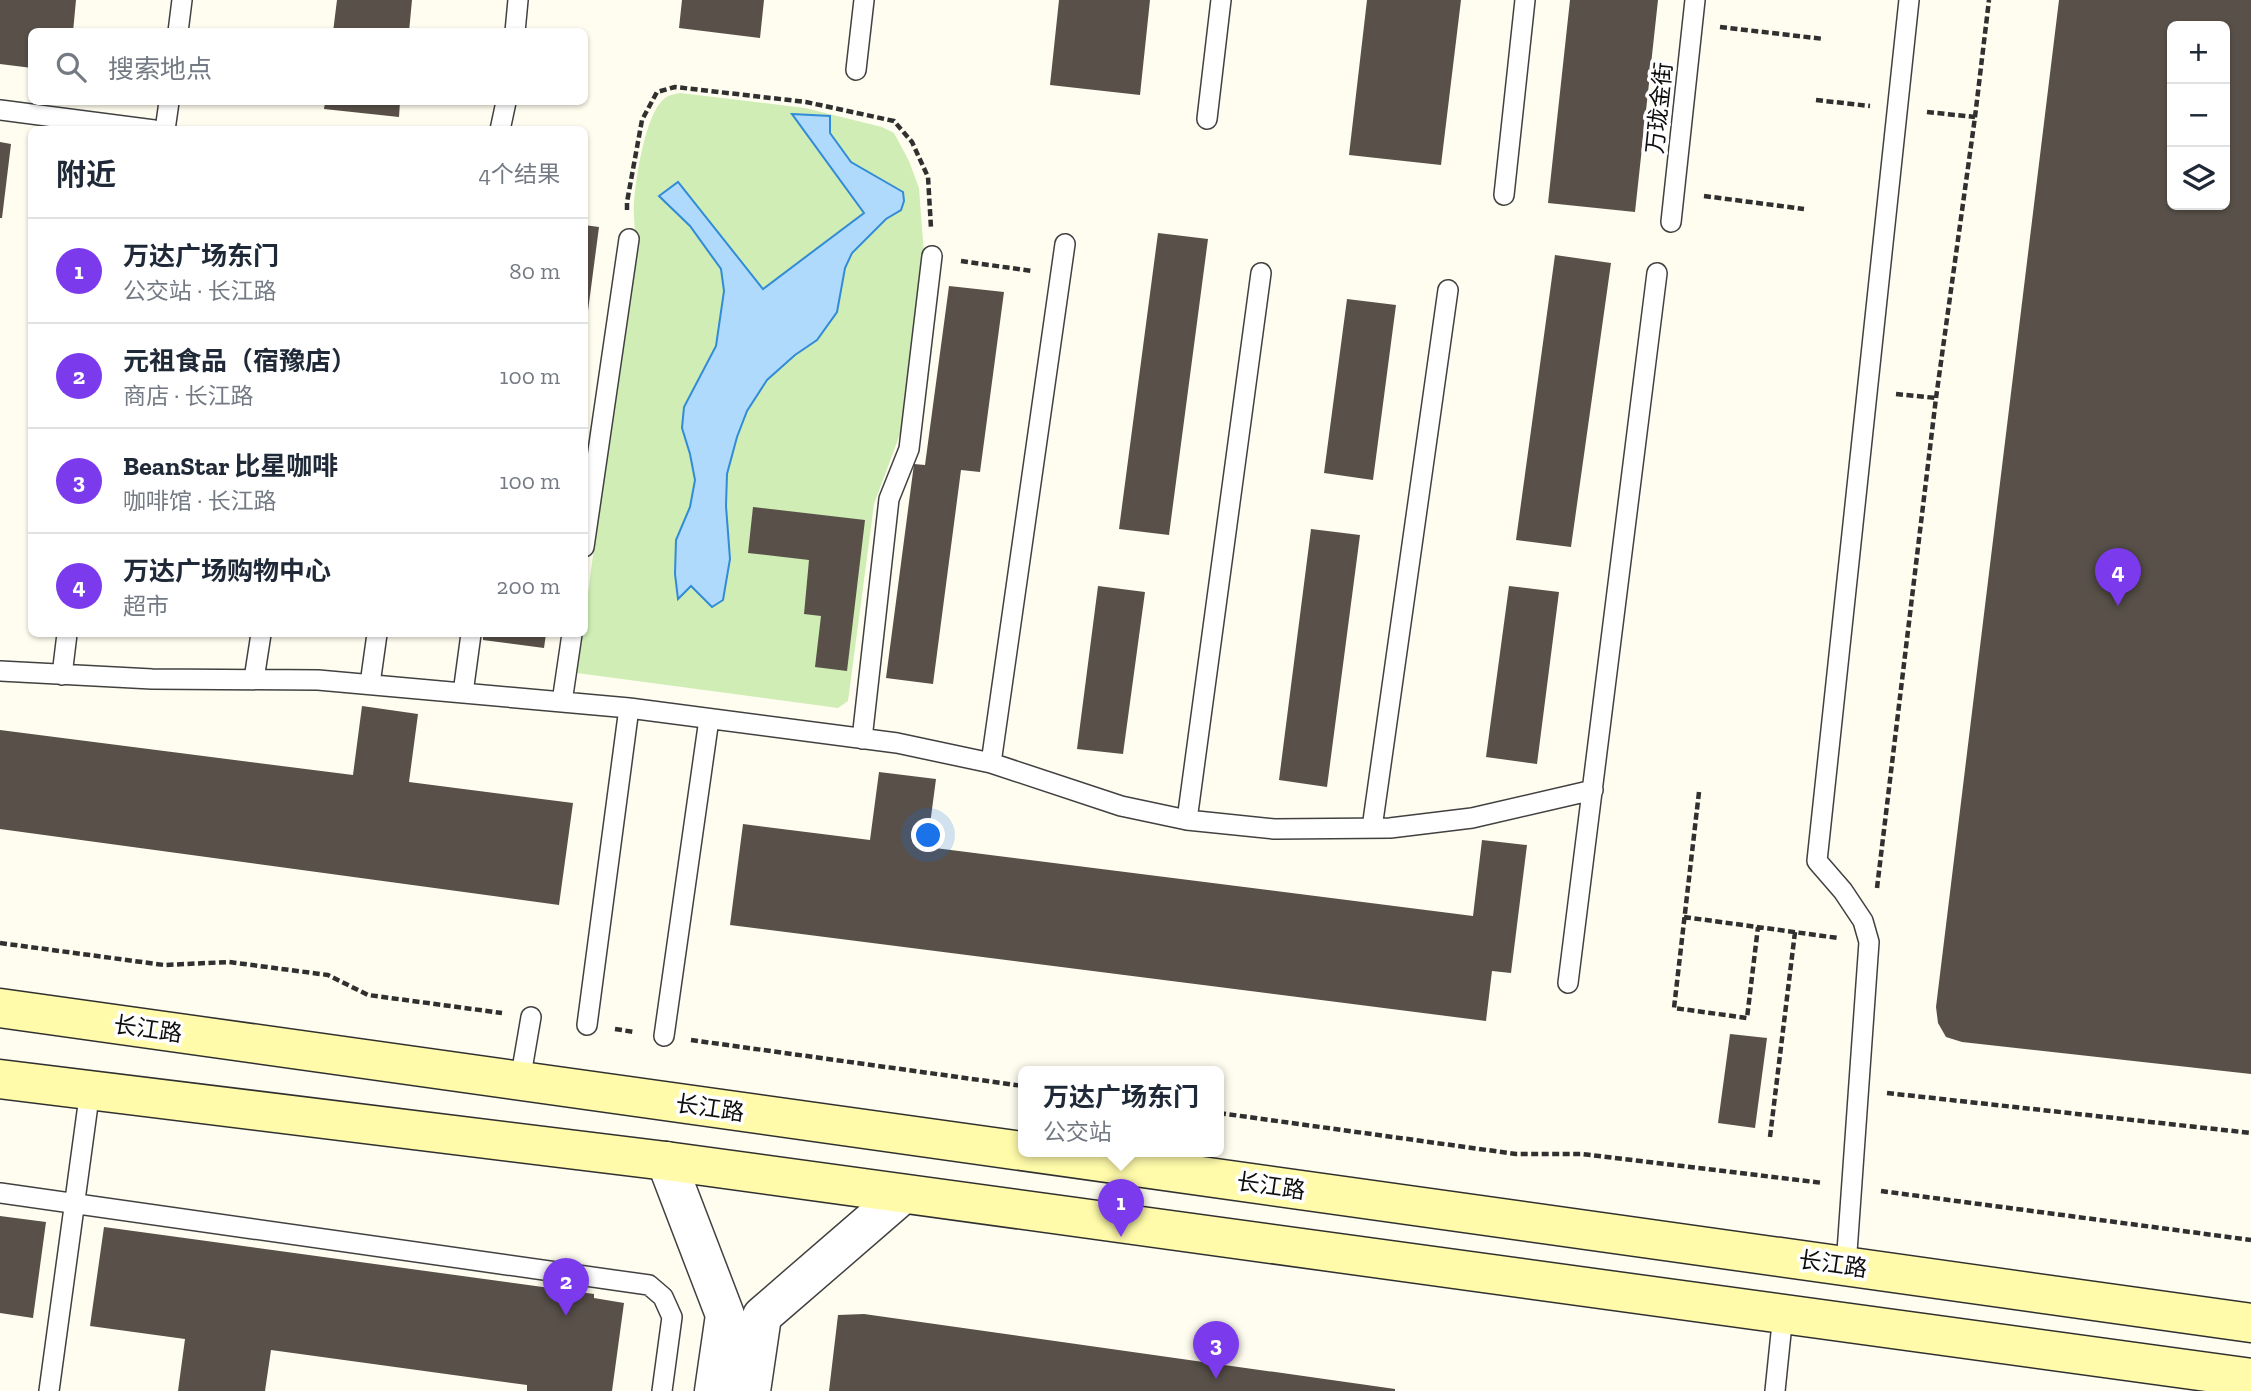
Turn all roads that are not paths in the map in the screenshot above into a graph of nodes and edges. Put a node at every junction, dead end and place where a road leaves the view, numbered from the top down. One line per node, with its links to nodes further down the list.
1 (182, 0): 8 (lane)
2 (519, 0): 9 (lane)
3 (864, 0): 10 (lane)
4 (1222, 0): 14 (lane)
5 (1525, 0): 18 (lane)
6 (1695, 0): 19 (lane, 万珑金街)
7 (1909, 0): 59 (lane)
8 (178, 28)
9 (515, 28)
10 (856, 70)
11 (169, 105): 16 (lane)
12 (505, 105): 17 (lane)
13 (0, 110): 15 (lane)
14 (1207, 119)
15 (123, 126)
16 (166, 126)
17 (501, 126)
18 (1504, 195)
19 (1671, 222)
20 (629, 239): 26 (lane)
21 (1065, 244): 41 (lane)
22 (932, 257): 40 (lane)
23 (1261, 273): 43 (lane)
24 (1657, 273): 42 (lane)
25 (1448, 290): 44 (lane)
26 (588, 520)
27 (68, 637): 33 (lane)
28 (261, 637): 34 (lane)
29 (377, 637): 35 (lane)
30 (471, 637): 36 (lane)
31 (572, 637): 37 (lane)
32 (0, 671): 33 (lane)
33 (62, 674): 34 (lane)
34 (254, 679): 35 (lane)
35 (370, 684): 36 (lane)
36 (463, 693): 37 (lane)
37 (562, 702): 38 (lane)
38 (629, 708): 39 (lane); 48 (lane)
39 (709, 719): 40 (lane); 49 (lane)
40 (862, 738): 41 (lane)
41 (991, 763): 43 (lane)
42 (1593, 790): 44 (lane); 45 (lane)
43 (1187, 820): 44 (lane)
44 (1372, 828)
45 (1568, 983)
46 (0, 1008): 51 (street, 长江路)
47 (531, 1017): 51 (lane)
48 (587, 1025)
49 (664, 1036)
50 (0, 1079): 52 (street)
51 (520, 1081): 53 (street, 长江路)
52 (90, 1090): 55 (street); 58 (lane)
53 (1018, 1150)
54 (1065, 1157): 59 (street, 长江路)
55 (666, 1161): 57 (street); 65 (street)
56 (0, 1193): 58 (lane)
57 (903, 1194): 60 (street); 66 (street)
58 (74, 1204): 63 (lane); 64 (lane)
59 (1846, 1266): 61 (street, 长江路)
60 (1783, 1314): 62 (street); 67 (lane)
61 (2251, 1323)
62 (2251, 1378)
63 (49, 1391)
64 (662, 1391)
65 (714, 1391)
66 (751, 1391)
67 (1775, 1391)

